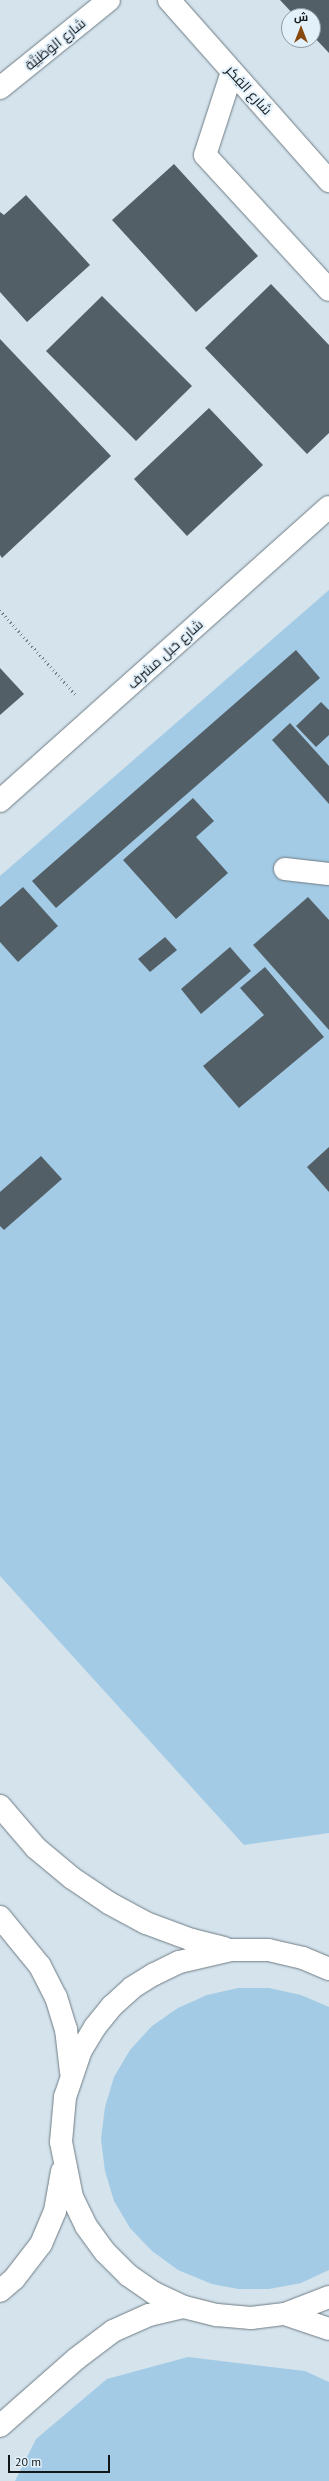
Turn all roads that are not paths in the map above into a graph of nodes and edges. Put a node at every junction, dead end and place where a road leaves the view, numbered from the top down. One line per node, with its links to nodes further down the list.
1 (109, 0): 6 (main road, شارع الوَطَنِيَّة)
2 (169, 0): 4 (main road, شارع الفِكر)
3 (184, 0): 4 (main road)
4 (188, 22): 5 (main road, شارع الفِكر)
5 (232, 72): 7 (main road, شارع الفِكر); 8 (main road)
6 (0, 88)
7 (329, 181)
8 (329, 290)
9 (329, 507): 10 (main road, شارع حَبل مشرف)
10 (0, 801)
11 (285, 869): 12 (main road)
12 (329, 874)
13 (0, 1806): 15 (main road)
14 (0, 1917): 19 (main road)
15 (231, 1950): 17 (main road); 19 (main road)
16 (329, 1953): 17 (main road)
17 (303, 1958): 18 (main road)
18 (329, 1969)
19 (71, 2074): 20 (main road)
20 (64, 2165): 21 (main road); 23 (main road)
21 (0, 2291)
22 (329, 2297): 24 (main road)
23 (184, 2307): 24 (main road); 26 (main road)
24 (285, 2314): 25 (main road)
25 (329, 2330)
26 (0, 2426)

